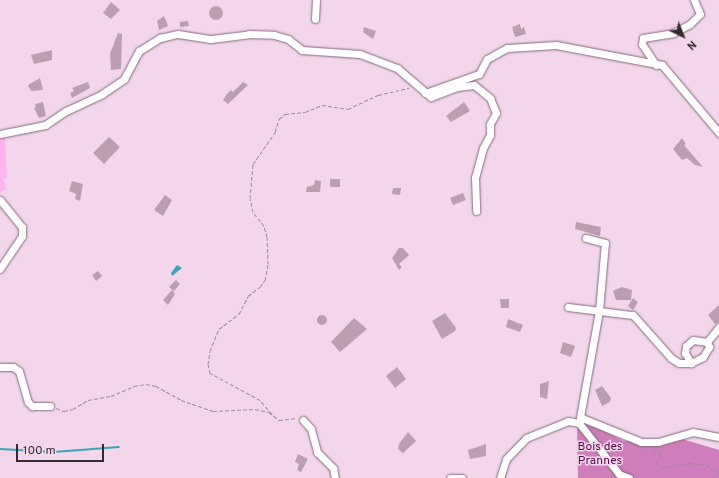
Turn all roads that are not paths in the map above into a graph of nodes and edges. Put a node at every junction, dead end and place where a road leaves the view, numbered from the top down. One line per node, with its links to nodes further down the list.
1 (316, 0): 3 (street)
2 (694, 0): 4 (street)
3 (315, 19)
4 (656, 65): 5 (street); 6 (street)
5 (423, 91): 7 (street); 9 (street)
6 (719, 133)
7 (0, 134)
8 (0, 200): 11 (street)
9 (476, 211)
10 (586, 238): 13 (street)
11 (0, 269)
12 (568, 307): 13 (street)
13 (599, 311): 16 (street); 20 (street)
14 (719, 327): 15 (street)
15 (707, 342): 16 (street); 16 (street)
16 (691, 363)
17 (0, 367): 18 (street)
18 (50, 406)
19 (303, 420): 22 (street)
20 (579, 423): 21 (street); 25 (street); 26 (street)
21 (719, 438)
22 (335, 478)
23 (450, 478): 24 (street)
24 (462, 478)
25 (500, 478)
26 (629, 478)

